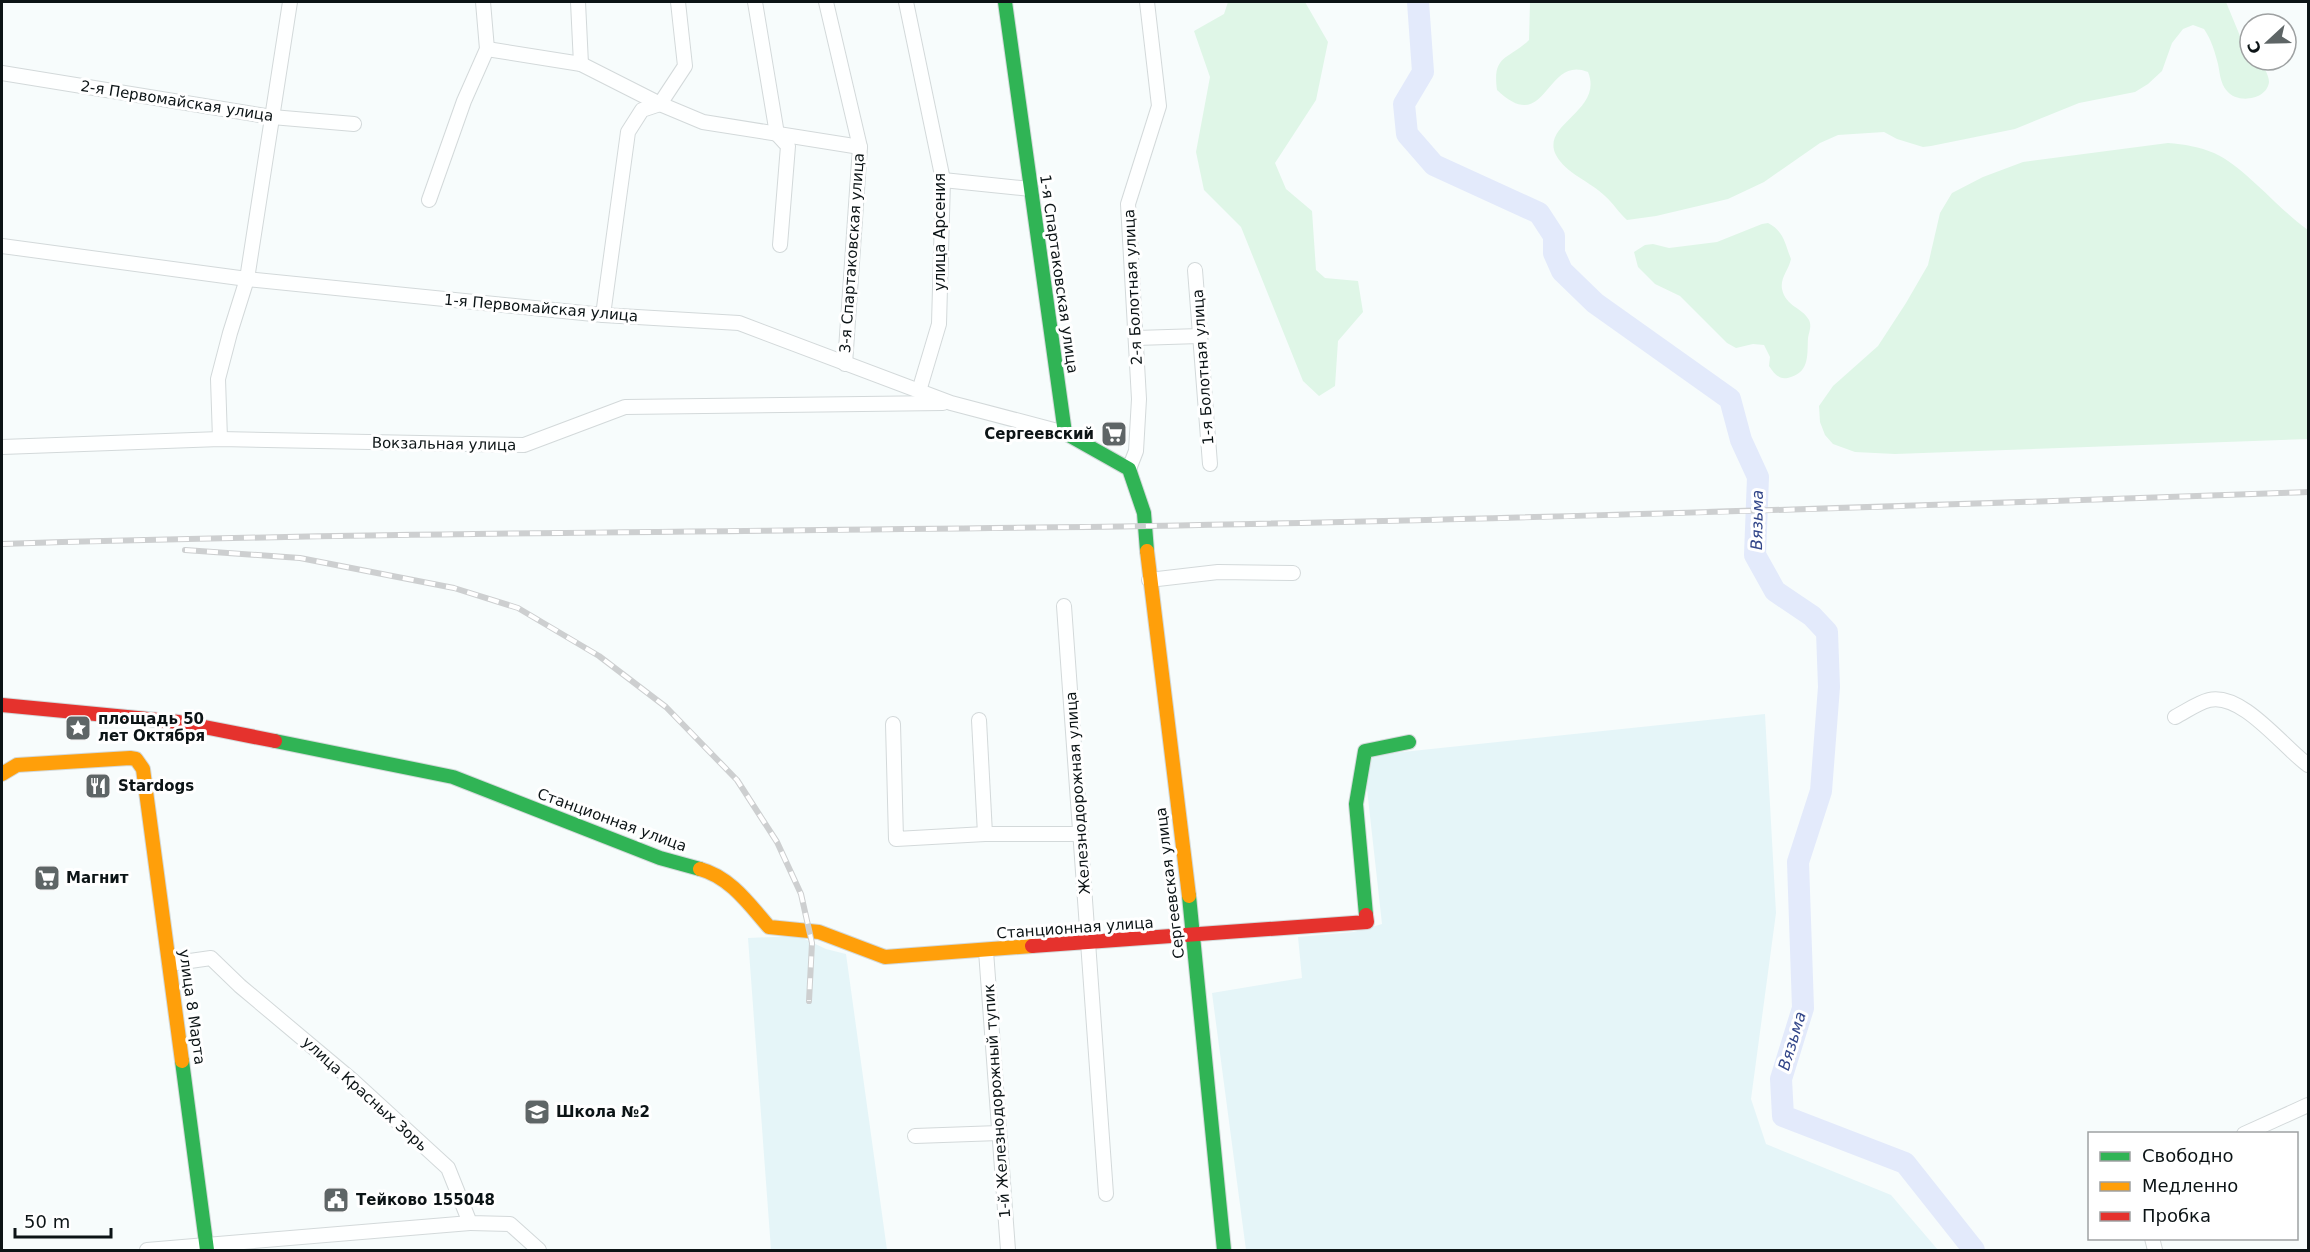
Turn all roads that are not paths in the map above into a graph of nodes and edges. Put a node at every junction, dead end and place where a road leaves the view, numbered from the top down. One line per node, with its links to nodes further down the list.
1 (290, 2): 14 (street)
2 (483, 2): 10 (street)
3 (578, 2): 11 (street)
4 (678, 2): 13 (street)
5 (755, 2): 16 (street)
6 (826, 2): 17 (street, 3-я Спартаковская улица)
7 (906, 2): 18 (street, улица Арсения)
8 (1005, 2): 19 (street, 1-я Спартаковская улица)
9 (1146, 2): 27 (street, 2-я Болотная улица)
10 (487, 49): 11 (street); 20 (street)
11 (581, 64): 13 (street)
12 (2, 73): 14 (street, 2-я Первомайская улица)
13 (660, 104): 16 (street); 25 (street)
14 (272, 117): 15 (street, 2-я Первомайская улица); 24 (street)
15 (354, 124)
16 (777, 134): 17 (street); 21 (street)
17 (860, 147): 28 (street, 3-я Спартаковская улица)
18 (943, 180): 19 (street); 29 (street, улица Арсения)
19 (1031, 189): 31 (street, 1-я Спартаковская улица)
20 (429, 200)
21 (780, 245)
22 (2, 246): 24 (street, 1-я Первомайская улица)
23 (1195, 270): 26 (street, 1-я Болотная улица)
24 (247, 279): 25 (street, 1-я Первомайская улица); 32 (street)
25 (603, 315): 28 (street, 1-я Первомайская улица)
26 (1200, 336): 27 (street); 34 (street, 1-я Болотная улица)
27 (1136, 338): 35 (street, 2-я Болотная улица)
28 (845, 364): 29 (street, 1-я Первомайская улица)
29 (919, 391): 30 (street, 1-я Первомайская улица)
30 (951, 403): 31 (street, 1-я Первомайская улица); 32 (street, Вокзальная улица)
31 (1065, 433): 35 (street)
32 (220, 439): 33 (street, Вокзальная улица)
33 (2, 447)
34 (1210, 464)
35 (1129, 469): 37 (street, Сергеевская улица)
36 (1293, 573): 37 (street)
37 (1149, 580): 48 (street, Сергеевская улица)
38 (1064, 606): 47 (street, Железнодорожная улица)
39 (2, 705): 50 (street, Станционная улица)
40 (2175, 717): 44 (street)
41 (979, 720): 46 (street)
42 (893, 724): 46 (street)
43 (1409, 742): 48 (street, Станционная улица)
44 (2308, 765)
45 (2, 774): 51 (street, улица 8 Марта)
46 (985, 834): 47 (street)
47 (1081, 834): 49 (street, Железнодорожная улица)
48 (1194, 935): 49 (street, Станционная улица); 62 (street, Сергеевская улица)
49 (1089, 943): 50 (street, Станционная улица); 56 (street, Железнодорожная улица)
50 (986, 951): 54 (street, 1-й Железнодорожный тупик)
51 (169, 964): 57 (street, улица Красных Зорь); 58 (street, улица 8 Марта)
52 (2308, 1105): 53 (street)
53 (2248, 1132)
54 (999, 1133): 55 (street); 61 (street, 1-й Железнодорожный тупик)
55 (915, 1136)
56 (1106, 1194)
57 (470, 1223): 58 (street); 60 (street)
58 (207, 1248): 59 (street)
59 (147, 1251)
60 (539, 1251)
61 (1008, 1251)
62 (1224, 1251)

